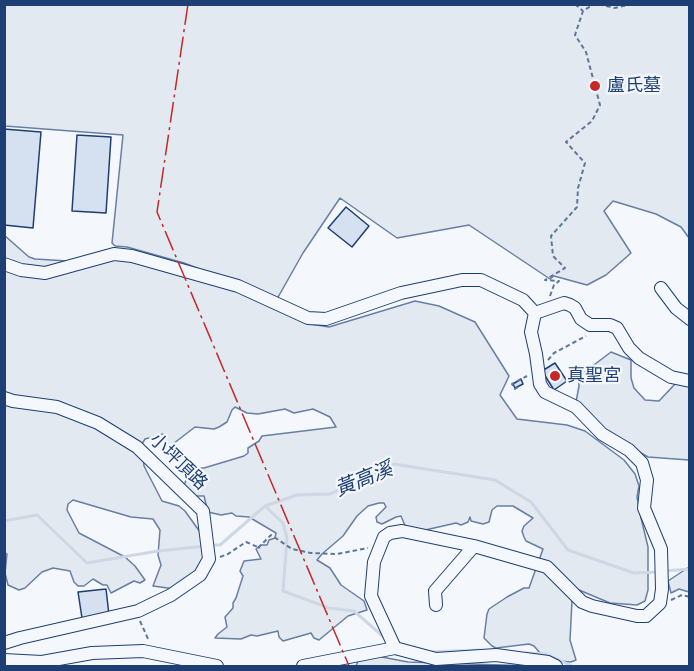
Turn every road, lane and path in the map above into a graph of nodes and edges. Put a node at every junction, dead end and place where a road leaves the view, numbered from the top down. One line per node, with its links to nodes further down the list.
1 (575, 4): 5 (path)
2 (594, 4): 5 (path)
3 (599, 4): 4 (path)
4 (633, 4)
5 (583, 11): 7 (path)
6 (4, 264): 9 (street)
7 (554, 285)
8 (661, 288): 10 (street)
9 (536, 314): 11 (street); 12 (street)
10 (690, 319)
11 (600, 326): 12 (path); 13 (street)
12 (537, 369): 14 (path); 20 (street)
13 (690, 381)
14 (518, 387)
15 (4, 398): 18 (street, 小坪頂路)
16 (474, 546): 17 (street); 20 (street); 21 (street)
17 (379, 551): 18 (path); 24 (street)
18 (209, 560): 22 (street)
19 (690, 597): 20 (path)
20 (660, 603)
21 (436, 604)
22 (136, 612): 23 (street); 25 (path)
23 (4, 643)
24 (395, 648): 28 (street); 29 (street)
25 (155, 654): 26 (street); 27 (street)
26 (4, 660)
27 (217, 666)
28 (303, 666)
29 (556, 666)

